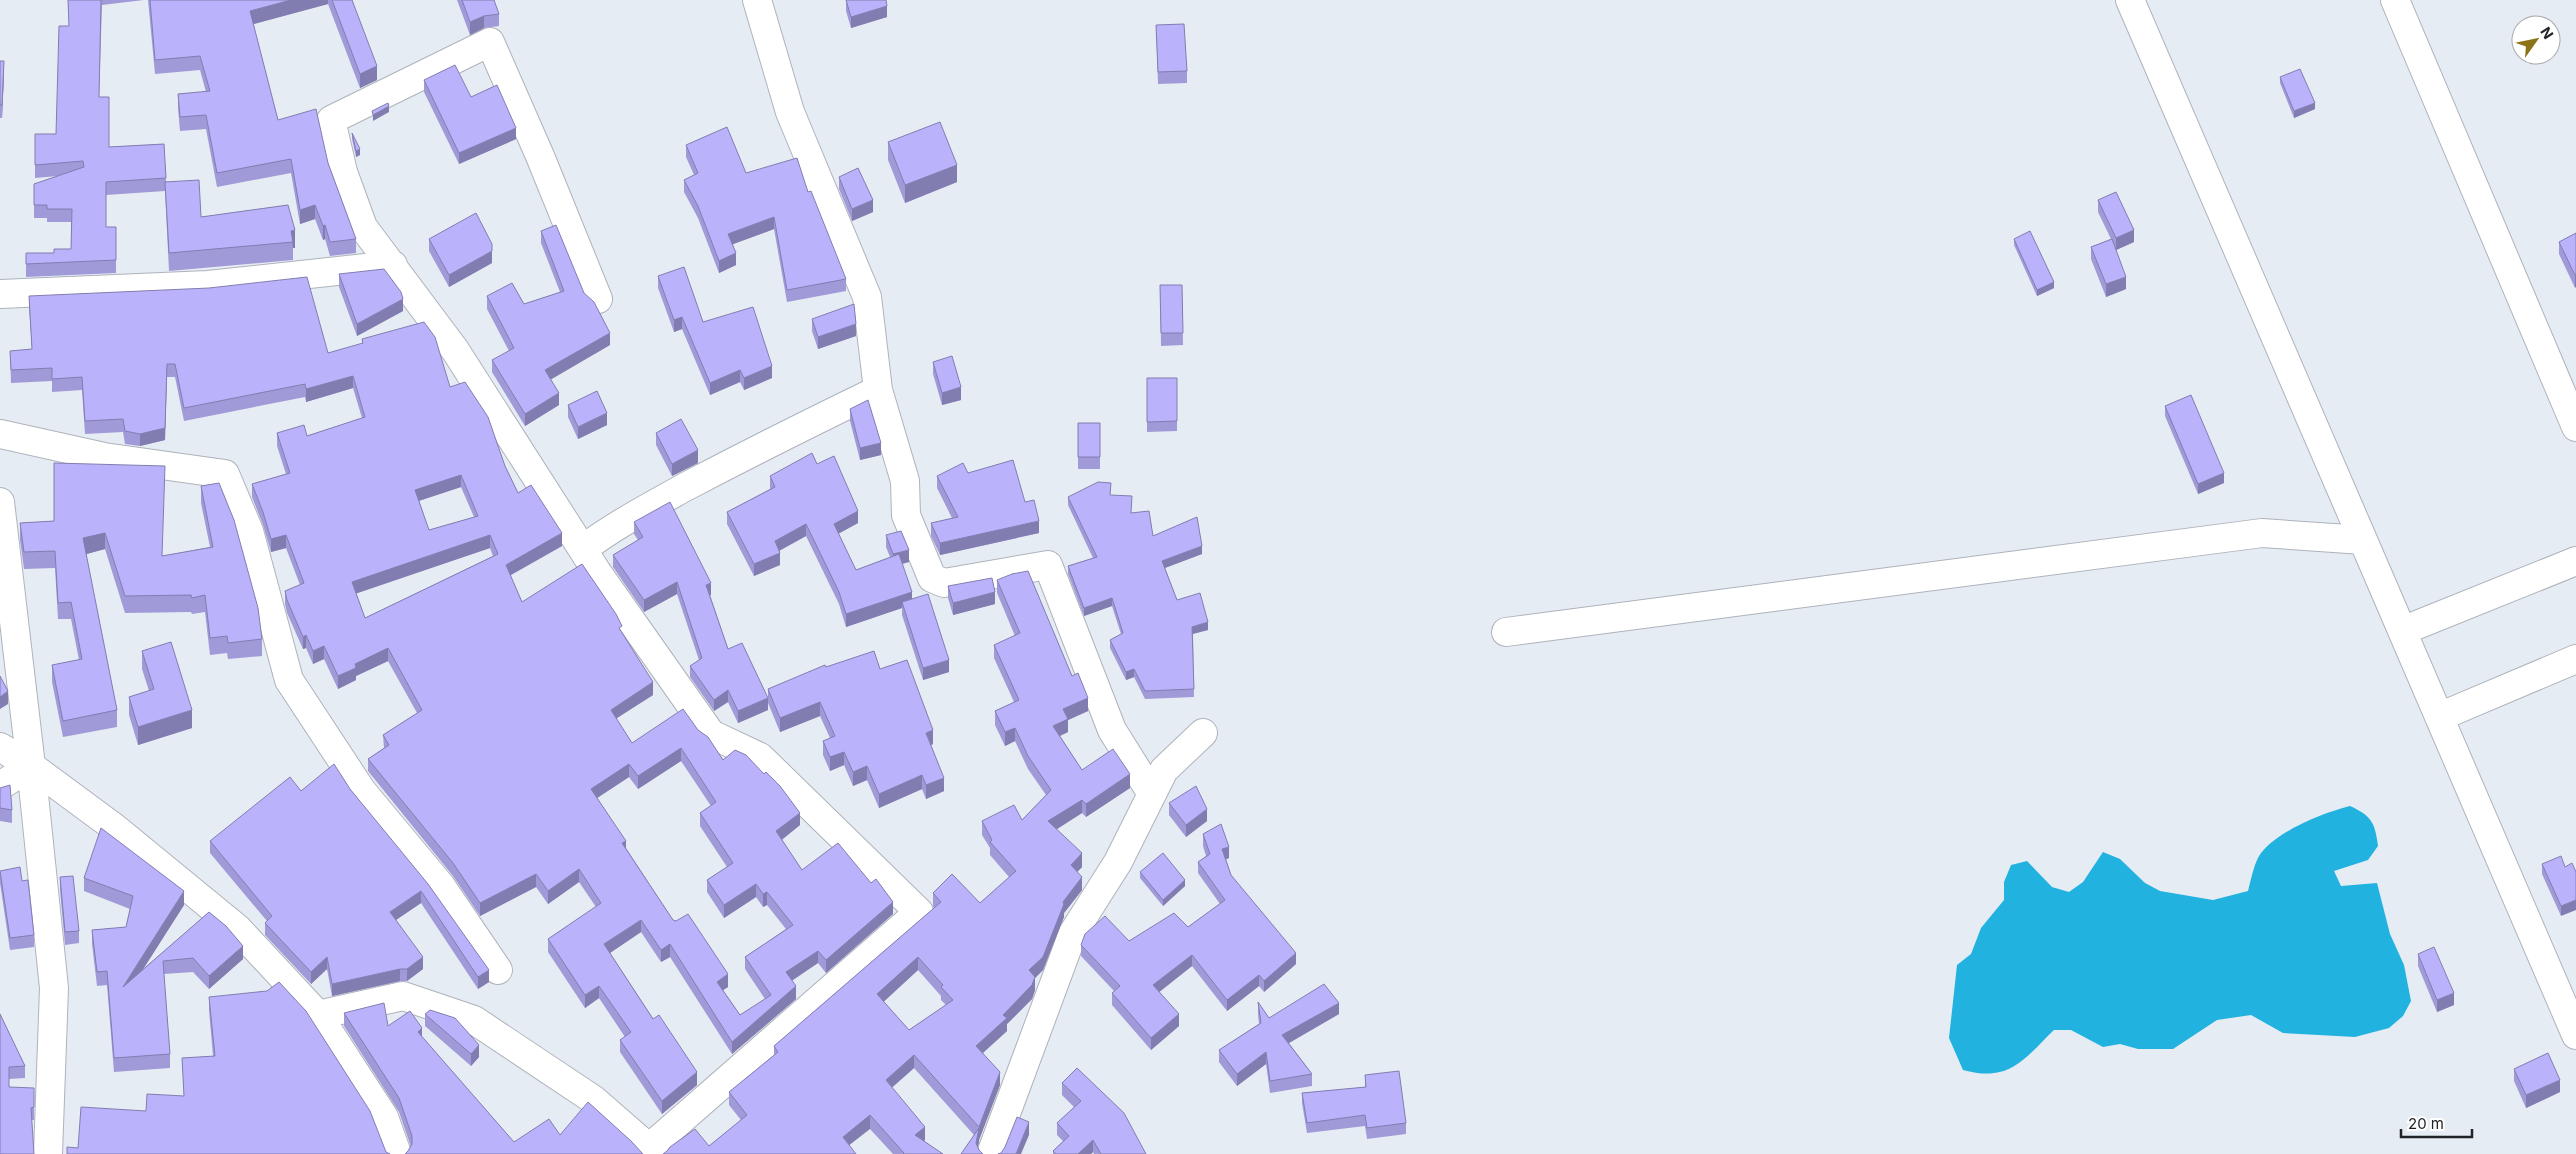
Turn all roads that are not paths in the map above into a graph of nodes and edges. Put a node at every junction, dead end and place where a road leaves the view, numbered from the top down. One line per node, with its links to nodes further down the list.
1 (757, 0): 7 (street)
2 (2130, 0): 11 (street)
3 (2394, 0): 8 (street)
4 (394, 265): 5 (street); 6 (street); 12 (street)
5 (0, 294)
6 (598, 299)
7 (878, 390): 12 (street); 22 (street)
8 (2576, 427)
9 (0, 434): 23 (street)
10 (0, 502): 20 (street)
11 (2363, 540): 14 (street); 15 (street)
12 (583, 549): 26 (street)
13 (2576, 561): 14 (street)
14 (2402, 631): 17 (street)
15 (1506, 632)
16 (2576, 659): 17 (street)
17 (2439, 717): 25 (street)
18 (1203, 733): 22 (street)
19 (0, 747): 20 (street)
20 (31, 766): 21 (street); 24 (street); 27 (street)
21 (0, 786)
22 (1152, 794): 29 (street)
23 (498, 970)
24 (318, 1015): 26 (street); 28 (street)
25 (2576, 1035)
26 (652, 1151)
27 (48, 1154)
28 (397, 1154)
29 (991, 1154)

